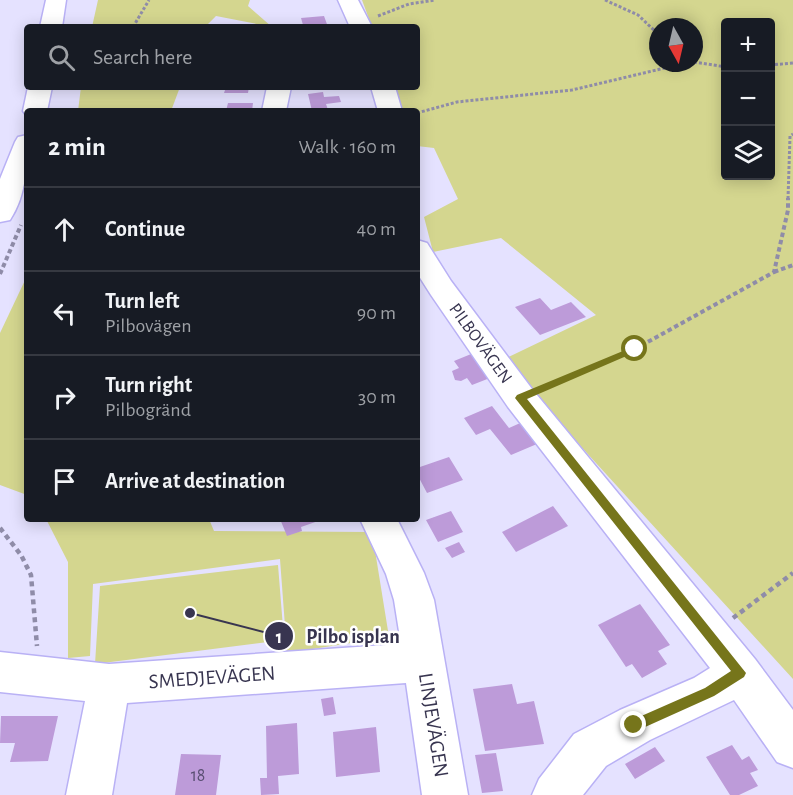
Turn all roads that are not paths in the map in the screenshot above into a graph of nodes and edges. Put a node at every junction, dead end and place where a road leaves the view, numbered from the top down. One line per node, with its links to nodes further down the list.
1 (56, 0): 3 (street)
2 (348, 0): 4 (street)
3 (52, 24)
4 (359, 24)
5 (39, 90): 8 (street)
6 (278, 90): 9 (street)
7 (384, 90): 10 (street)
8 (36, 108)
9 (275, 108)
10 (389, 108)
11 (24, 156): 12 (street)
12 (11, 218)
13 (420, 254): 16 (street, PILBOVÄGEN)
14 (380, 522): 15 (street, LINJEVÄGEN)
15 (424, 662): 18 (street, SMEDJEVÄGEN); 21 (street, LINJEVÄGEN)
16 (740, 673): 19 (street, PILBOVÄGEN); 22 (street)
17 (19, 674): 18 (street, SMEDJEVÄGEN)
18 (109, 684): 20 (street)
19 (793, 746)
20 (88, 795)
21 (445, 795)
22 (555, 795)

